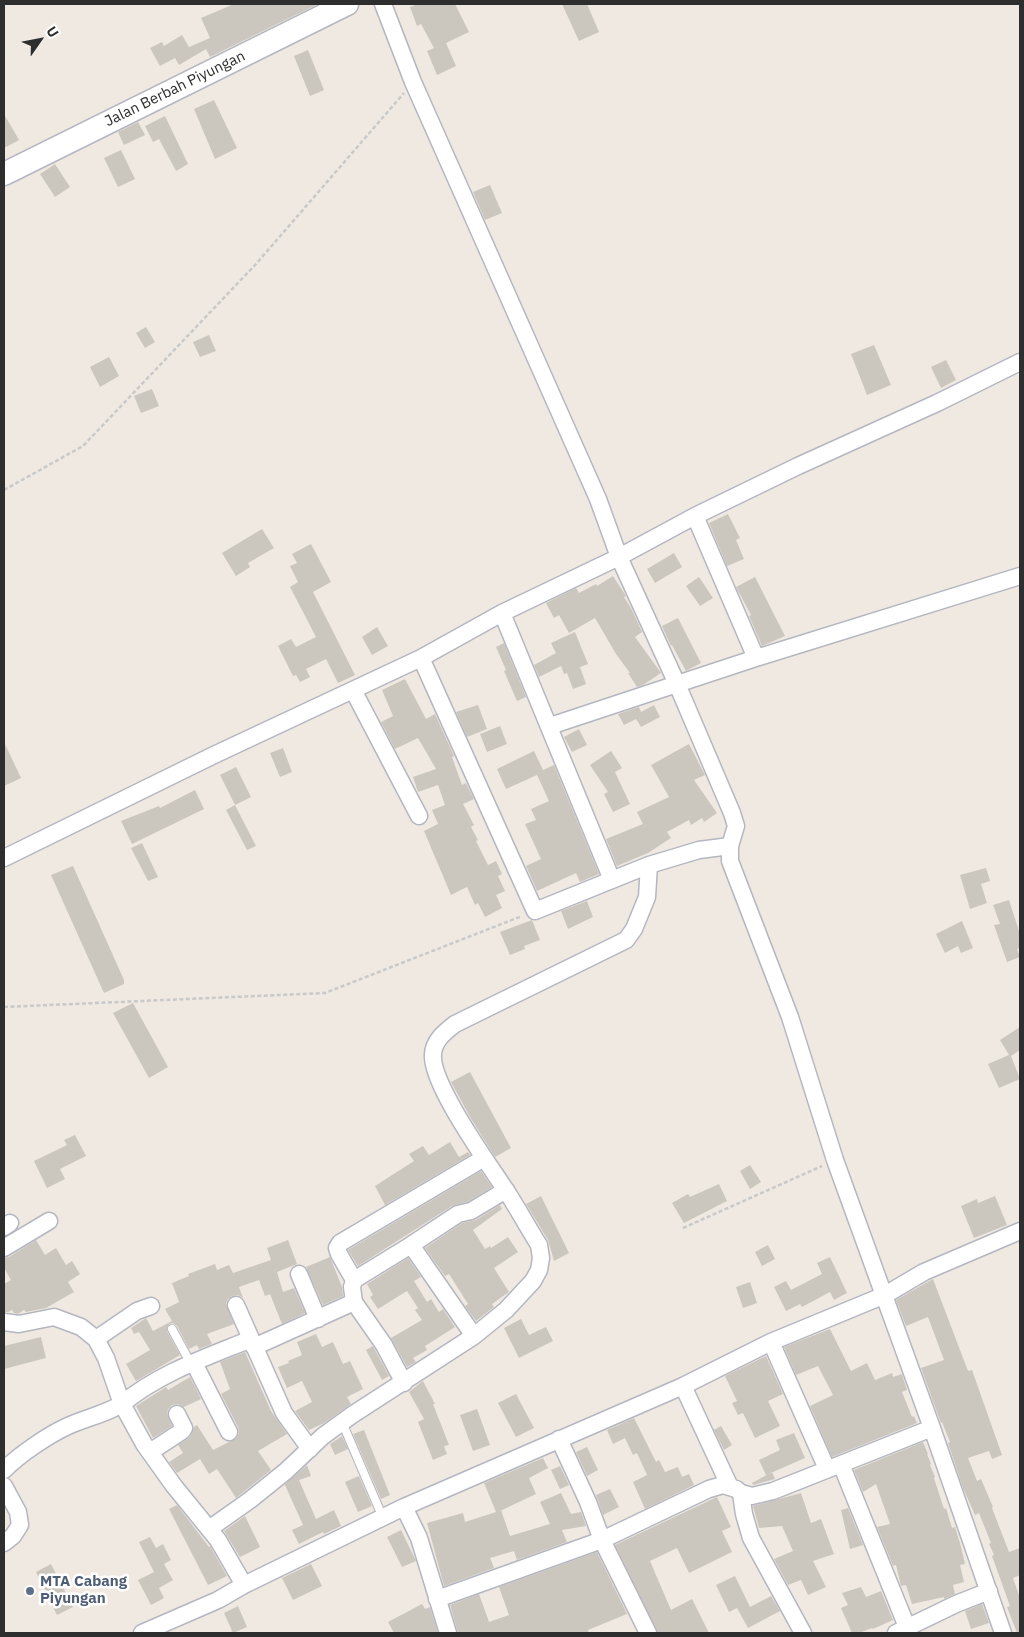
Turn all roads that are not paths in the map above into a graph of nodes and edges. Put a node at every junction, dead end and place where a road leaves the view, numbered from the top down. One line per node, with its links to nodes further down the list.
1 (347, 4): 3 (street, Jalan Berbah Piyungan)
2 (383, 4): 6 (street)
3 (4, 174)
4 (1020, 362): 5 (street)
5 (695, 516): 6 (street); 10 (street)
6 (619, 557): 8 (street); 11 (street)
7 (1020, 576): 10 (street)
8 (502, 613): 9 (street); 13 (street)
9 (421, 658): 12 (street); 18 (street)
10 (756, 658): 11 (street)
11 (676, 684): 13 (street); 15 (street)
12 (353, 690): 14 (street); 16 (street)
13 (550, 726): 18 (street)
14 (419, 816)
15 (730, 853): 17 (street); 27 (street)
16 (4, 858)
17 (649, 865): 18 (street); 19 (street)
18 (612, 880)
19 (484, 1158): 20 (street); 26 (street)
20 (506, 1190): 23 (street); 34 (street)
21 (49, 1221): 24 (street)
22 (1020, 1231): 27 (street)
23 (411, 1245): 26 (street); 34 (street)
24 (4, 1248)
25 (299, 1274): 31 (street)
26 (354, 1280): 28 (street)
27 (885, 1295): 36 (street); 44 (street)
28 (354, 1302): 31 (street); 39 (street)
29 (236, 1305): 37 (street)
30 (151, 1306): 35 (street)
31 (318, 1318): 37 (street)
32 (4, 1322): 35 (street)
33 (172, 1329): 38 (lane)
34 (474, 1336): 39 (street)
35 (96, 1339): 41 (street)
36 (771, 1342): 40 (street); 49 (street)
37 (252, 1343): 38 (street); 47 (street)
38 (192, 1363): 41 (street); 45 (street)
39 (404, 1382): 43 (street)
40 (682, 1386): 46 (street); 52 (street)
41 (122, 1404): 48 (street); 50 (street)
42 (177, 1414): 48 (street)
43 (342, 1422): 47 (street); 54 (lane)
44 (932, 1428): 49 (street); 59 (street)
45 (228, 1432)
46 (559, 1439): 53 (street); 56 (street)
47 (310, 1449): 55 (street)
48 (150, 1452): 55 (street)
49 (834, 1467): 52 (street); 61 (street)
50 (4, 1470)
51 (4, 1486): 57 (street)
52 (735, 1490): 56 (street); 65 (street)
53 (404, 1507): 54 (street); 60 (street)
54 (383, 1518): 58 (street)
55 (209, 1529): 58 (street)
56 (602, 1540): 60 (street); 64 (street)
57 (4, 1543)
58 (244, 1585): 62 (street)
59 (989, 1591): 61 (street); 66 (street)
60 (437, 1599): 63 (street)
61 (902, 1630)
62 (142, 1633)
63 (448, 1633)
64 (648, 1633)
65 (803, 1633)
66 (1003, 1633)

